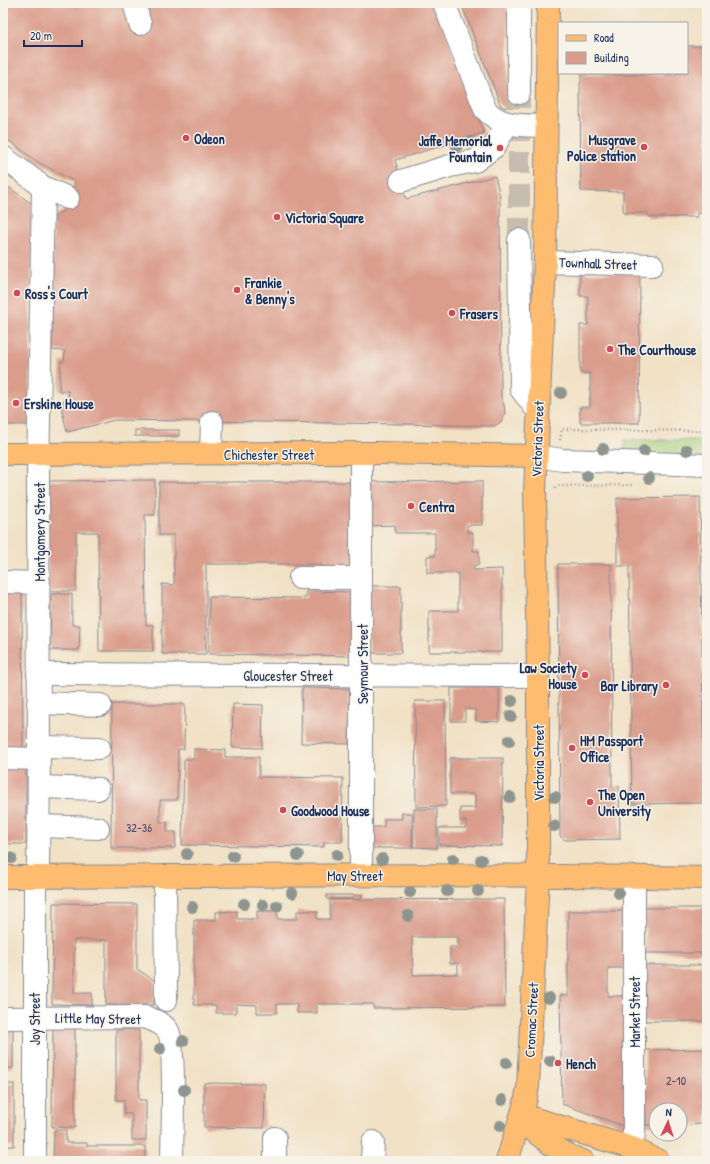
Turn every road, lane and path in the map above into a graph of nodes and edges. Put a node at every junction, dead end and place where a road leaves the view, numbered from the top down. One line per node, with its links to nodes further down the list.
1 (134, 3): 5 (street)
2 (444, 3): 7 (street)
3 (519, 3): 6 (street)
4 (548, 3): 8 (main road, Victoria Street)
5 (140, 24)
6 (519, 92)
7 (507, 124): 8 (street); 10 (street)
8 (546, 126): 14 (main road, Victoria Street)
9 (3, 157): 11 (street)
10 (401, 181)
11 (43, 187): 12 (street); 20 (street, Montgomery Street)
12 (68, 198)
13 (519, 240): 16 (street)
14 (545, 262): 15 (street, Townhall Street); 16 (main road, Victoria Street)
15 (652, 265)
16 (538, 411): 23 (main road, Victoria Street)
17 (212, 422): 21 (street)
18 (707, 431): 23 (path)
19 (3, 454): 20 (main road, Chichester Street)
20 (38, 454): 21 (main road, Chichester Street); 30 (street, Montgomery Street)
21 (211, 454): 22 (main road, Chichester Street)
22 (361, 454): 23 (main road, Chichester Street); 28 (street, Seymour Street)
23 (546, 457): 24 (street); 33 (main road, Victoria Street)
24 (707, 465)
25 (637, 485): 26 (path)
26 (553, 489)
27 (300, 578): 28 (street)
28 (361, 578): 32 (street, Seymour Street)
29 (3, 582): 30 (street)
30 (39, 583): 31 (street, Montgomery Street)
31 (38, 674): 32 (street, Gloucester Street); 34 (street, Montgomery Street)
32 (362, 676): 33 (street, Gloucester Street); 43 (street, Seymour Street)
33 (538, 676): 45 (main road, Victoria Street)
34 (38, 703): 35 (street); 37 (street, Montgomery Street)
35 (100, 705)
36 (99, 748): 37 (street)
37 (39, 753): 38 (street); 39 (street, Montgomery Street)
38 (3, 758)
39 (39, 787): 40 (street); 41 (street, Montgomery Street)
40 (98, 789)
41 (38, 826): 42 (street); 46 (street, Montgomery Street)
42 (98, 828)
43 (361, 875): 44 (main road, May Street); 45 (main road, May Street)
44 (165, 876): 46 (main road, May Street); 50 (street)
45 (538, 876): 47 (main road, May Street); 53 (main road, Cromac Street)
46 (38, 877): 48 (main road, May Street); 51 (street, Joy Street)
47 (634, 877): 49 (main road, May Street); 55 (street, Market Street)
48 (3, 878)
49 (707, 878)
50 (166, 1000)
51 (34, 1017): 52 (street, Little May Street); 56 (street, Joy Street); 57 (street, Little May Street)
52 (3, 1018)
53 (521, 1117): 55 (main road); 59 (main road, Cromac Street); 60 (main road)
54 (275, 1138): 58 (street)
55 (632, 1148): 61 (main road)
56 (34, 1161)
57 (172, 1161)
58 (275, 1161)
59 (507, 1161)
60 (583, 1161)
61 (659, 1161)

